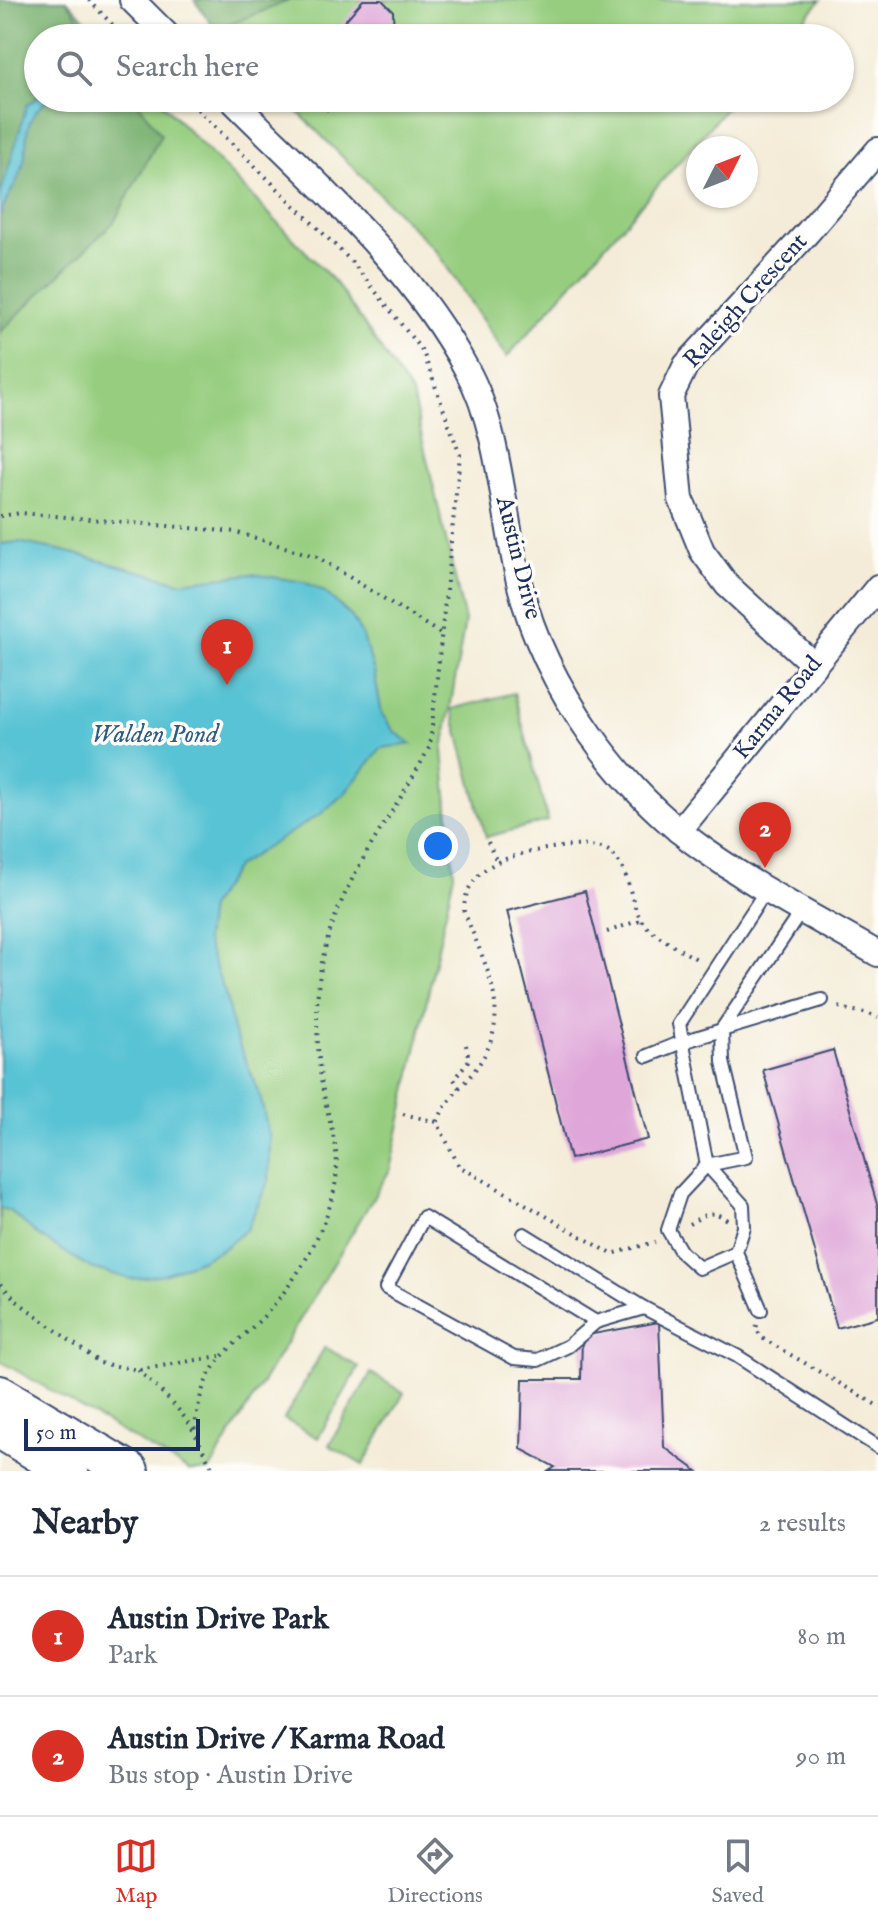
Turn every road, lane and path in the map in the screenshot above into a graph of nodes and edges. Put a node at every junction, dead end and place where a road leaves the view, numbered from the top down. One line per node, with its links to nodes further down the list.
1 (89, 0): 3 (path)
2 (132, 0): 4 (street)
3 (112, 24)
4 (156, 24)
5 (200, 112): 10 (path)
6 (244, 112): 12 (street, Austin Drive)
7 (878, 150): 11 (street, Raleigh Crescent)
8 (0, 516): 10 (path)
9 (878, 587): 11 (street, Karma Road)
10 (441, 634): 40 (path)
11 (813, 664): 12 (street, Karma Road)
12 (679, 831): 15 (street, Austin Drive)
13 (488, 842): 14 (path)
14 (497, 862): 17 (path); 27 (path)
15 (767, 889): 16 (street, Austin Drive); 20 (lane)
16 (802, 910): 19 (street, Austin Drive); 23 (lane)
17 (640, 920): 18 (path); 20 (path)
18 (607, 932)
19 (878, 954)
20 (714, 971): 24 (lane)
21 (822, 1000): 22 (path); 23 (lane)
22 (878, 1018)
23 (722, 1029): 24 (lane); 30 (lane)
24 (682, 1042): 26 (lane); 30 (lane)
25 (466, 1045): 27 (path)
26 (647, 1056)
27 (459, 1088): 29 (path)
28 (403, 1114): 29 (path)
29 (437, 1122): 34 (path)
30 (707, 1165): 31 (lane); 32 (lane)
31 (670, 1223): 32 (path); 34 (lane)
32 (744, 1227): 35 (lane)
33 (524, 1234): 37 (lane)
34 (673, 1237): 35 (lane)
35 (736, 1252): 38 (lane)
36 (0, 1284): 41 (path)
37 (644, 1308): 39 (lane); 46 (lane)
38 (761, 1310): 43 (path)
39 (596, 1322): 39 (lane)
40 (222, 1356): 41 (path); 45 (path)
41 (138, 1370): 45 (path)
42 (0, 1395): 48 (main road)
43 (878, 1406)
44 (0, 1429): 47 (main road)
45 (194, 1432): 49 (path)
46 (878, 1447)
47 (69, 1471)
48 (129, 1471)
49 (215, 1471)

